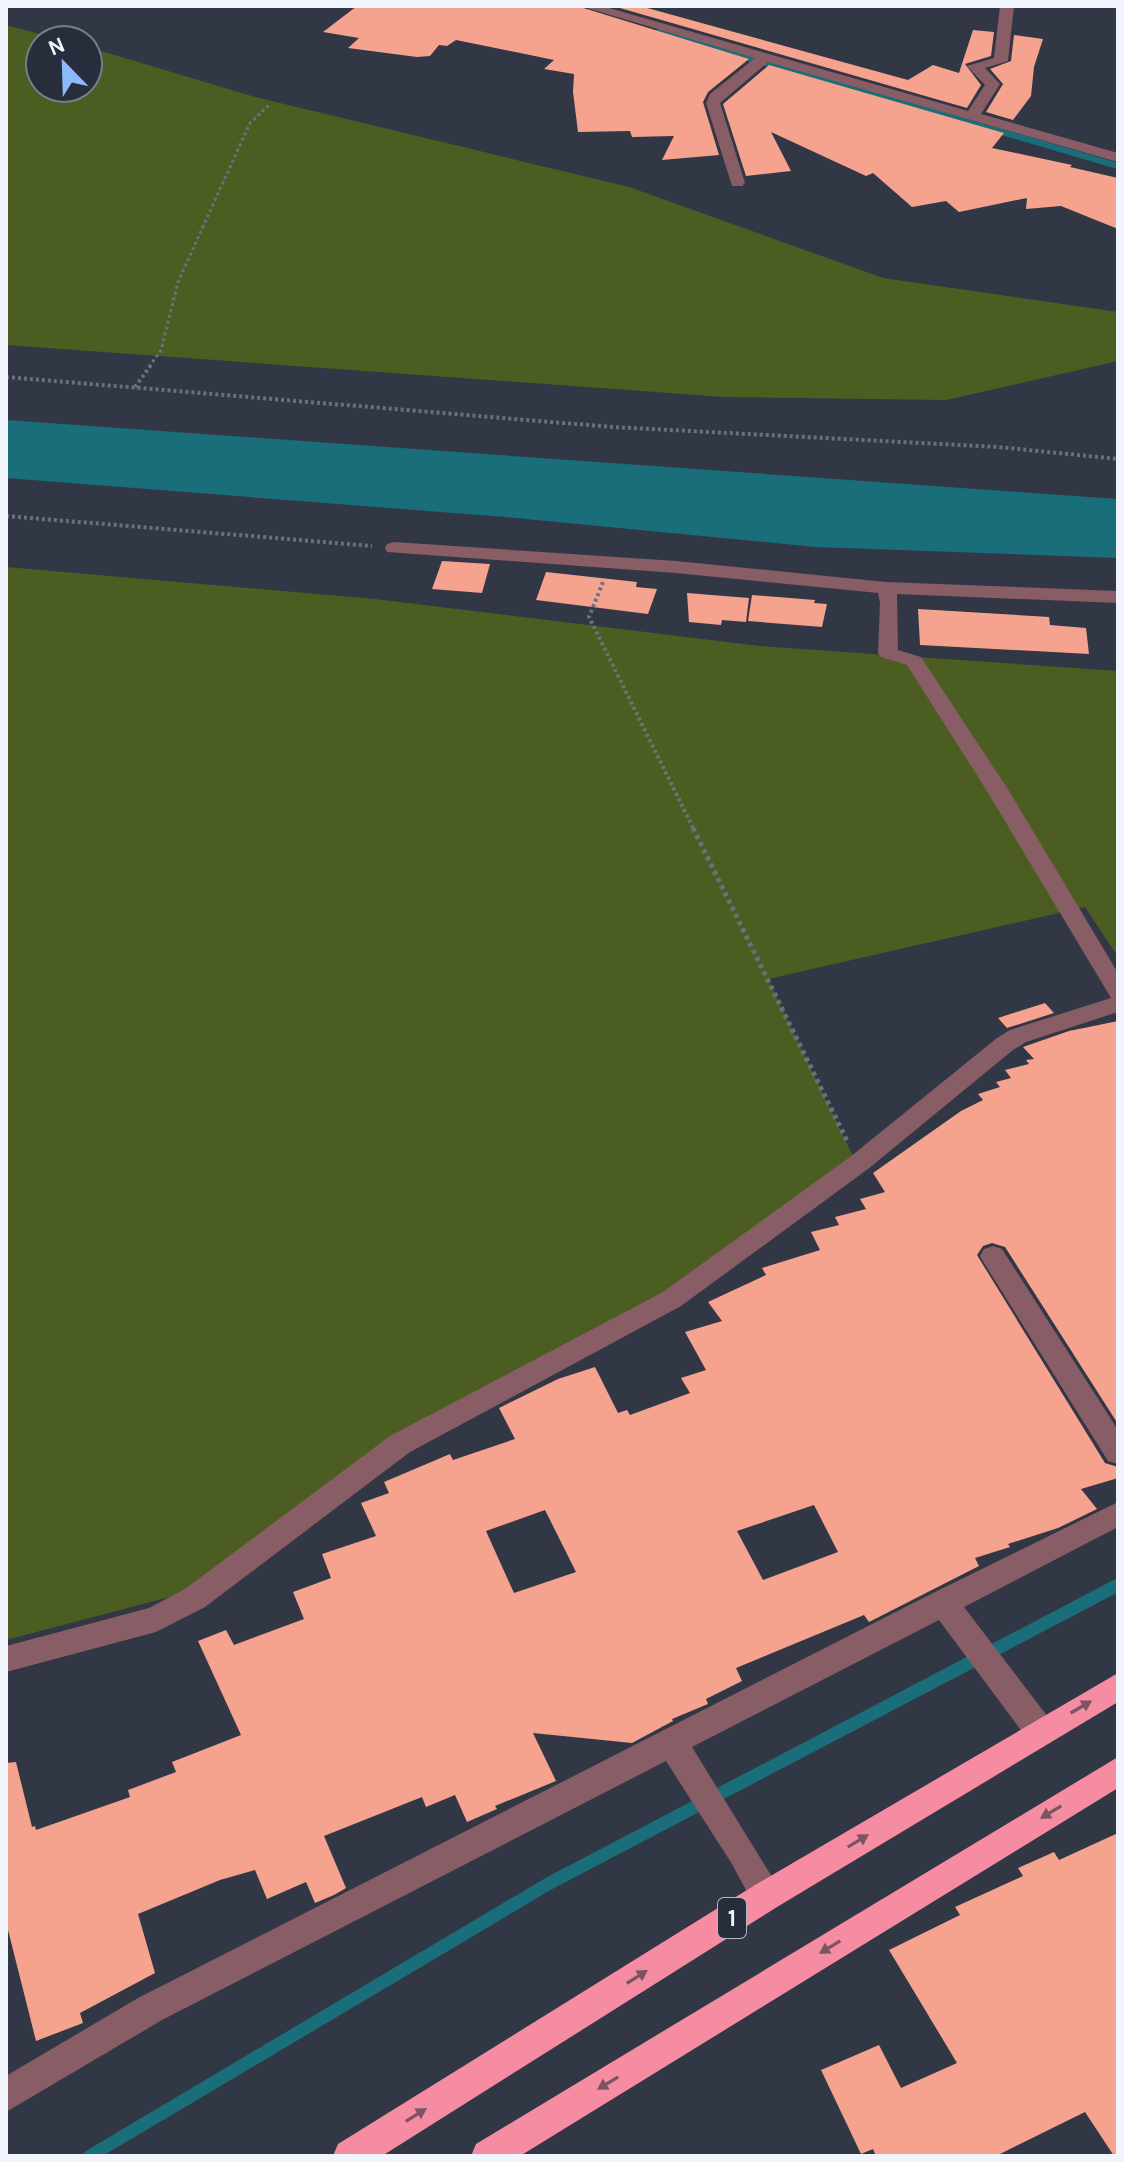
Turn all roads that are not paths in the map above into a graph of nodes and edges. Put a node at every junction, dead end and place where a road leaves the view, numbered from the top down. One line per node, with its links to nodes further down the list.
1 (587, 6): 3 (street)
2 (1007, 6): 4 (street)
3 (767, 56): 4 (street); 6 (street)
4 (972, 116): 5 (street)
5 (1118, 158)
6 (737, 183)
7 (394, 548): 8 (street)
8 (886, 588): 9 (street); 10 (street)
9 (1118, 597)
10 (1118, 992)
11 (1118, 1004): 16 (street)
12 (993, 1256): 13 (street)
13 (1118, 1453)
14 (1118, 1514): 15 (street)
15 (952, 1614): 18 (street); 19 (street)
16 (6, 1659)
17 (1118, 1686): 18 (highway, 1, one-way to 17)
18 (1032, 1718): 21 (highway, 1, one-way to 18)
19 (677, 1752): 21 (street); 22 (street)
20 (1118, 1771): 24 (highway, one-way to 24)
21 (766, 1896): 23 (highway, 1, one-way to 21)
22 (6, 2095)
23 (350, 2156)
24 (488, 2156)

